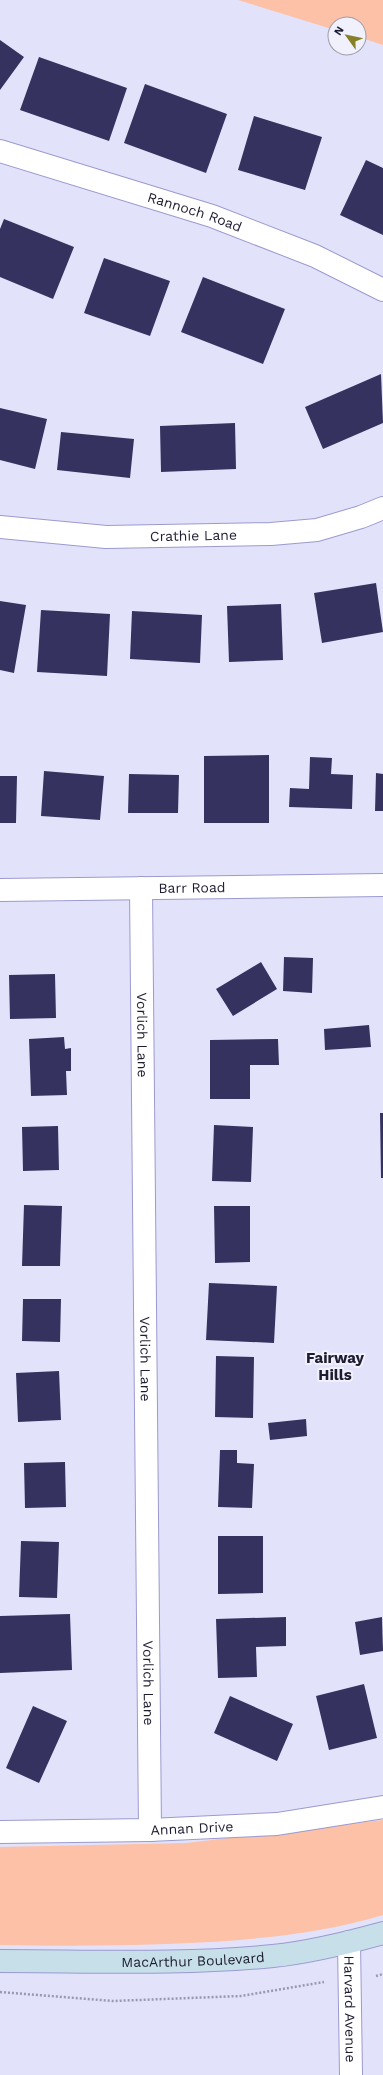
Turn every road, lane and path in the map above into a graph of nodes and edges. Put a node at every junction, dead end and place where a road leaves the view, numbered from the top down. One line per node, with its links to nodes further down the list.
1 (0, 151): 2 (street, Rannoch Road)
2 (383, 290)
3 (383, 508): 4 (street, Crathie Lane)
4 (0, 527)
5 (383, 885): 6 (street, Barr Road)
6 (141, 888): 7 (street, Barr Road); 9 (street, Vorlich Lane)
7 (0, 890)
8 (383, 1807): 9 (street, Annan Drive)
9 (150, 1830): 10 (street, Annan Drive)
10 (0, 1832)
11 (383, 1933): 12 (main road, MacArthur Boulevard)
12 (349, 1942): 13 (main road, MacArthur Boulevard); 15 (street, Harvard Avenue)
13 (0, 1961)
14 (383, 1974): 15 (path)
15 (350, 1979): 16 (path); 17 (street, Harvard Avenue)
16 (0, 1992)
17 (351, 2075)

